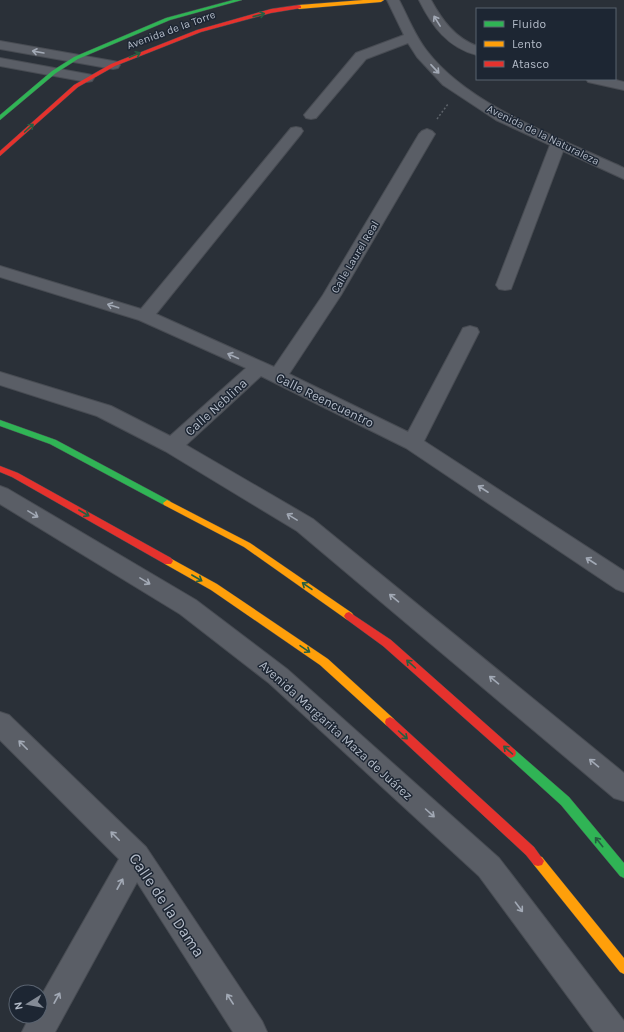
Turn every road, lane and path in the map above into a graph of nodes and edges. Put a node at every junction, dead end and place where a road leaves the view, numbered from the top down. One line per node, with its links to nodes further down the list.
1 (239, 0): 10 (street, Avenida de la Torre)
2 (381, 0): 12 (street, Avenida de la Torre, one-way to 2)
3 (393, 0): 5 (street, Avenida de la Naturaleza)
4 (425, 0): 8 (street, one-way to 4)
5 (411, 37): 7 (street); 9 (street, Avenida de la Naturaleza)
6 (0, 45): 10 (street, one-way to 6)
7 (372, 52): 9 (street); 18 (street)
8 (476, 52)
9 (422, 54): 17 (street, Avenida de la Naturaleza, one-way to 17)
10 (76, 58): 12 (street); 13 (street, Avenida de la Torre)
11 (0, 62): 13 (street)
12 (113, 65): 14 (street, Avenida de la Torre)
13 (54, 72): 14 (street); 19 (street, Avenida de la Torre)
14 (87, 78): 23 (street, Avenida de la Torre, one-way to 14)
15 (597, 80): 16 (street)
16 (624, 86)
17 (463, 94): 21 (path); 22 (street, Avenida de la Naturaleza)
18 (311, 115)
19 (0, 118)
20 (296, 131): 27 (street)
21 (427, 134): 30 (street, Calle Laurel Real)
22 (558, 144): 24 (street, Avenida de la Naturaleza); 26 (street)
23 (0, 154)
24 (624, 174)
25 (0, 271): 27 (street, Calle Reencuentro, one-way to 25)
26 (505, 285)
27 (145, 316): 29 (street, Calle Reencuentro, one-way to 27)
28 (470, 332): 33 (street)
29 (259, 368): 30 (street, Calle Reencuentro); 34 (street, Calle Neblina)
30 (278, 376): 33 (street, Calle Reencuentro)
31 (0, 378): 34 (street)
32 (0, 423): 41 (street, one-way to 32)
33 (413, 443): 37 (street, Calle Reencuentro, one-way to 33)
34 (172, 446): 39 (street, one-way to 34)
35 (0, 468): 42 (street, one-way to 42)
36 (0, 494): 45 (street, Avenida Margarita Maza de Juárez, one-way to 45)
37 (624, 583)
38 (0, 724): 40 (street, Calle de la Dama, one-way to 38)
39 (624, 789)
40 (136, 856): 43 (street, one-way to 40); 44 (street, Calle de la Dama, one-way to 40)
41 (624, 872)
42 (624, 968)
43 (38, 1032)
44 (251, 1032)
45 (613, 1032)

